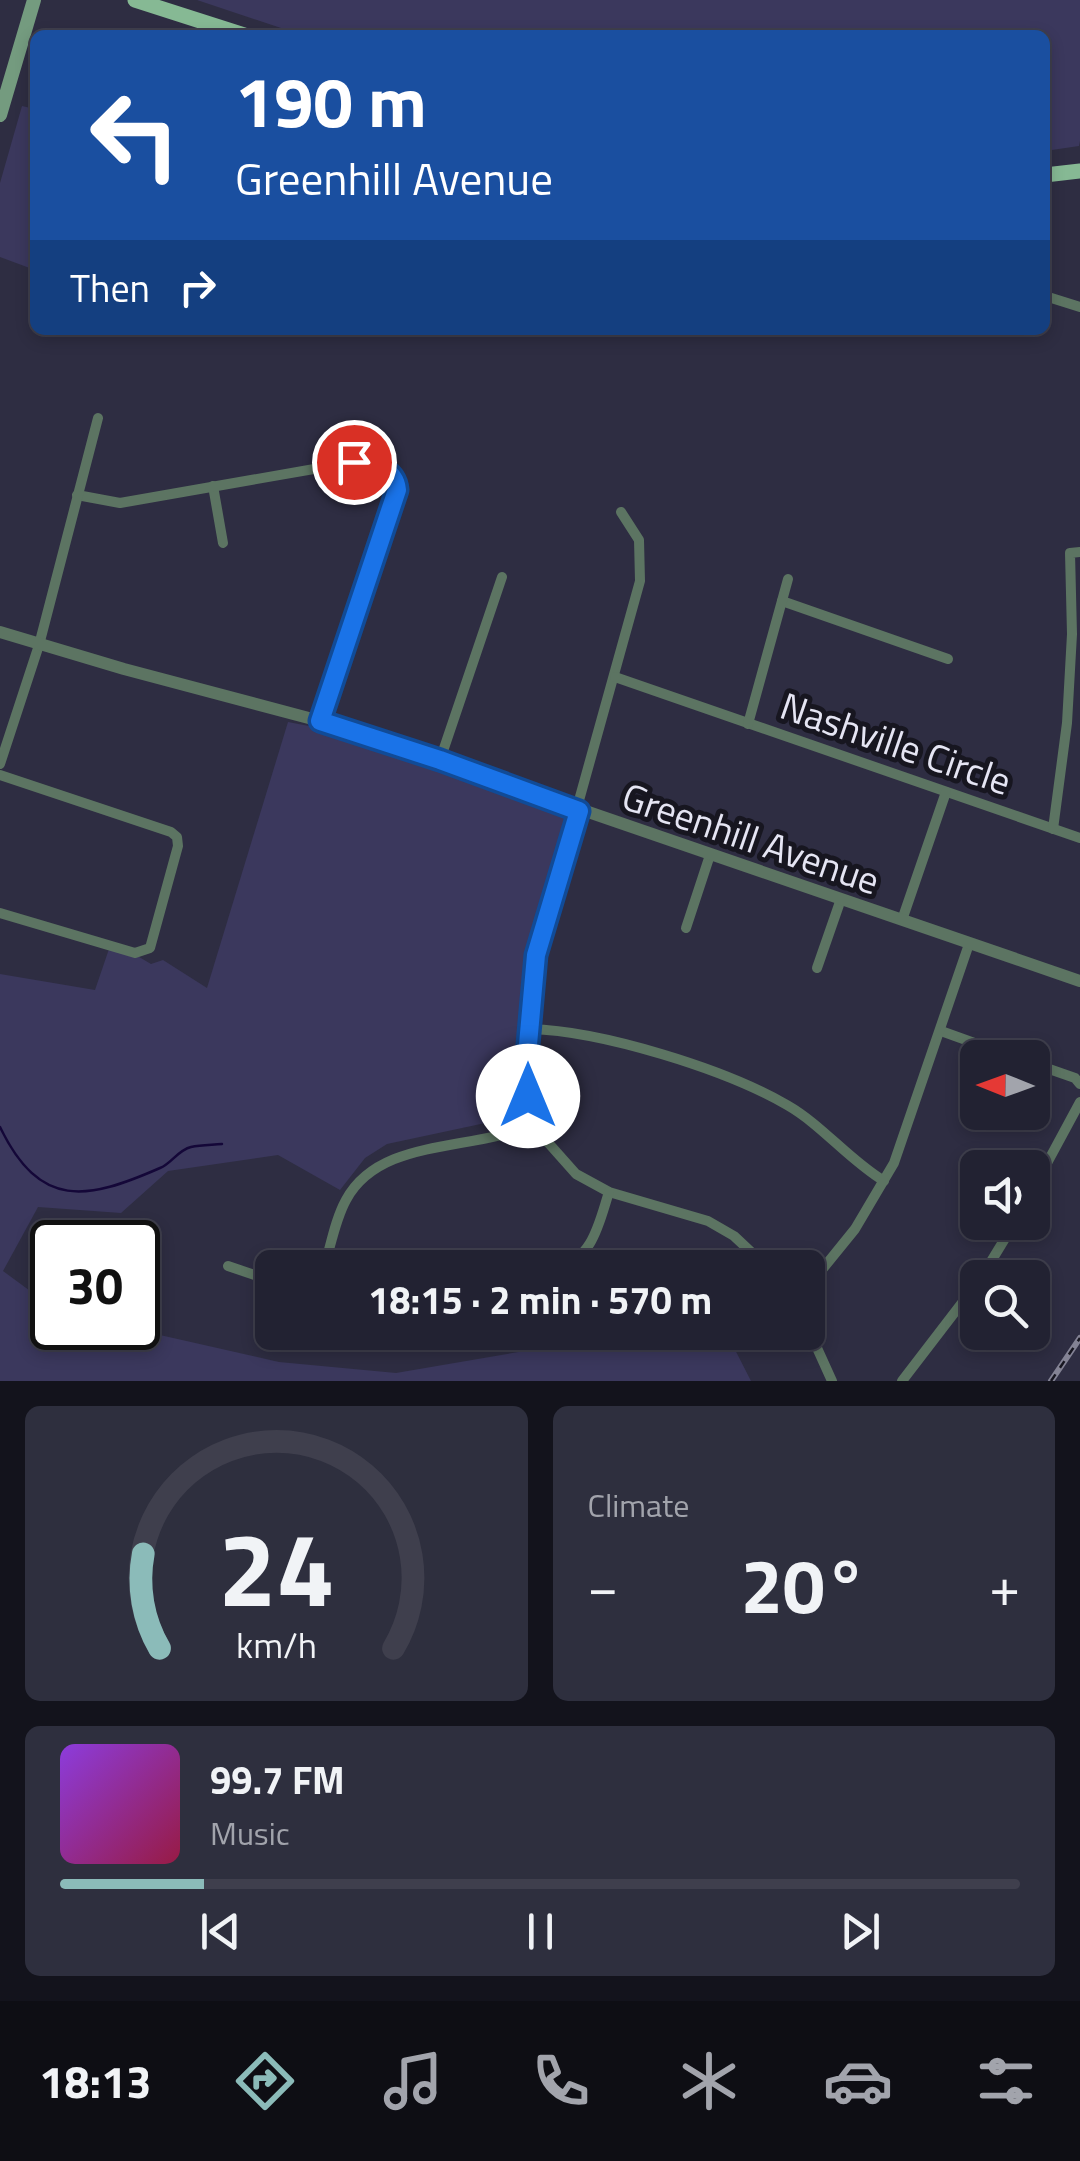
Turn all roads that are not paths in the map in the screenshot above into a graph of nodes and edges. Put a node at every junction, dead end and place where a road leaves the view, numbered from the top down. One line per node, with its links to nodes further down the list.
1 (34, 0): 4 (main road)
2 (136, 0): 3 (main road)
3 (229, 30)
4 (0, 115)
5 (1080, 170): 6 (main road)
6 (1050, 174)
7 (1050, 298): 8 (street)
8 (1080, 308)
9 (98, 418): 11 (street)
10 (212, 486): 11 (street); 13 (street); 22 (street)
11 (78, 495): 19 (street)
12 (622, 512): 21 (street)
13 (223, 543)
14 (1075, 552): 29 (street, Nashville Circle)
15 (502, 577): 24 (street)
16 (788, 579): 17 (street, Nashville Circle)
17 (782, 601): 20 (street); 23 (street, Nashville Circle)
18 (0, 632): 19 (street, Greenhill Avenue)
19 (39, 645): 22 (street, Greenhill Avenue); 25 (street)
20 (948, 659)
21 (615, 677): 23 (street); 28 (street)
22 (320, 721): 24 (street, Greenhill Avenue)
23 (748, 724): 27 (street, Nashville Circle)
24 (440, 760): 28 (street, Greenhill Avenue)
25 (0, 764)
26 (0, 775): 33 (street)
27 (946, 792): 29 (street, Nashville Circle); 34 (street)
28 (579, 811): 31 (street, Greenhill Avenue); 39 (street)
29 (1053, 829): 30 (street, Nashville Circle)
30 (1080, 838)
31 (710, 855): 32 (street, Greenhill Avenue); 35 (street)
32 (841, 899): 34 (street, Greenhill Avenue); 37 (street)
33 (0, 913)
34 (902, 920): 36 (street, Greenhill Avenue)
35 (686, 928)
36 (969, 944): 38 (street, Greenhill Avenue); 40 (street)
37 (816, 968)
38 (1080, 981)
39 (530, 1028): 45 (street); 47 (street)
40 (940, 1031): 41 (street); 47 (street)
41 (965, 1040)
42 (1050, 1069): 43 (street)
43 (1080, 1084)
44 (1080, 1102): 46 (street)
45 (536, 1122): 48 (street); 49 (street)
46 (1050, 1157)
47 (884, 1181): 53 (street)
48 (610, 1192): 50 (street); 51 (street)
49 (329, 1250)
50 (584, 1250)
51 (749, 1250)
52 (228, 1266): 54 (street)
53 (825, 1266)
54 (255, 1275)
55 (960, 1305): 58 (street)
56 (818, 1350): 57 (street)
57 (832, 1381)
58 (902, 1381)

